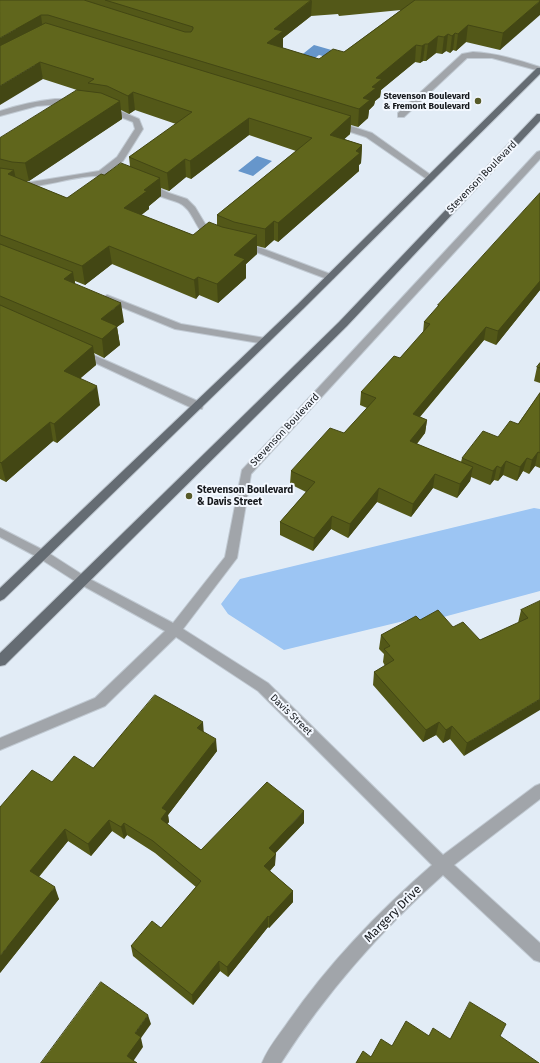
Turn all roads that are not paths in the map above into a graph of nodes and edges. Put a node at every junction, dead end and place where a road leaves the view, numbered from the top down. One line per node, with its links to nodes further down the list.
1 (540, 69): 5 (street); 10 (main road)
2 (84, 103): 4 (street)
3 (98, 106): 9 (street)
4 (0, 114)
5 (401, 115)
6 (540, 116): 21 (main road, Stevenson Boulevard)
7 (324, 121): 10 (street)
8 (540, 154): 23 (street, Stevenson Boulevard)
9 (102, 173): 11 (street); 12 (street)
10 (431, 178): 14 (main road)
11 (0, 181)
12 (221, 240)
13 (235, 245): 14 (street)
14 (330, 277): 16 (main road)
15 (100, 295): 16 (street)
16 (265, 341): 18 (main road)
17 (68, 346): 18 (street)
18 (198, 406): 20 (main road)
19 (0, 532): 20 (street, Davis Street)
20 (43, 554): 21 (street, Davis Street); 22 (main road)
21 (82, 580): 23 (street, Davis Street); 24 (main road, Stevenson Boulevard)
22 (0, 596)
23 (175, 630): 25 (street, Stevenson Boulevard); 27 (street, Davis Street)
24 (0, 661)
25 (0, 744)
26 (540, 791): 27 (street, Margery Drive)
27 (443, 865): 28 (street, Davis Street); 29 (street, Margery Drive)
28 (540, 954)
29 (271, 1063)

